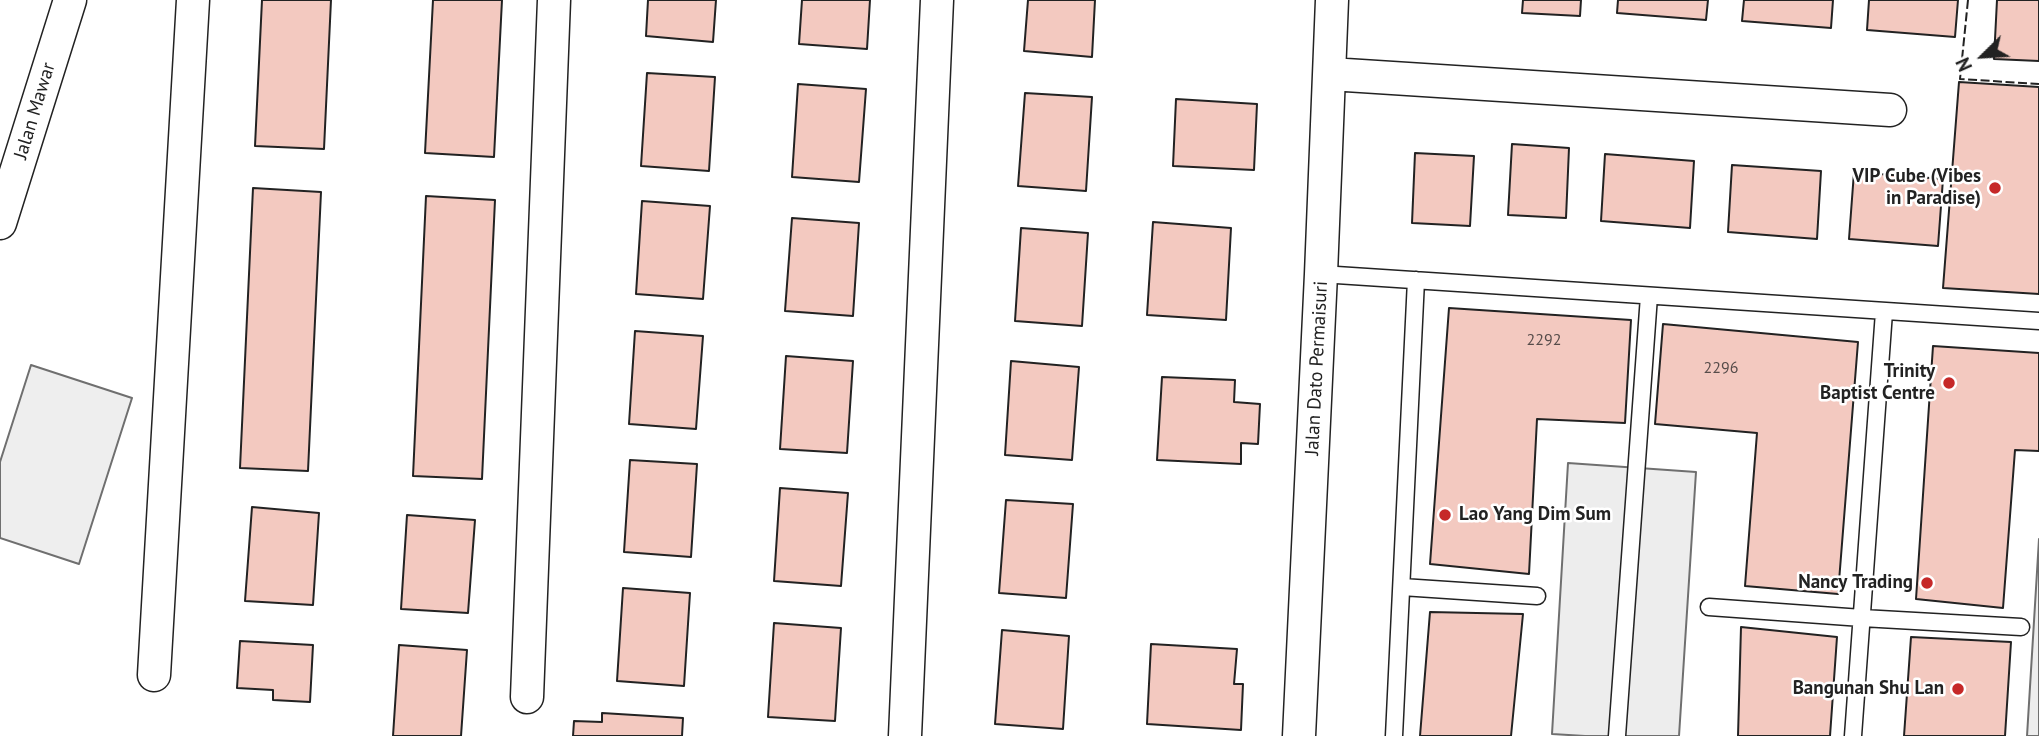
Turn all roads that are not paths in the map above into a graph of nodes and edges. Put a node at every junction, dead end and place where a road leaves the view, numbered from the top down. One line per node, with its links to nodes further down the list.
1 (70, 0): 8 (street, Jalan Mawar)
2 (193, 0): 19 (street)
3 (554, 0): 20 (street)
4 (937, 0): 21 (street)
5 (1332, 0): 6 (street, Jalan Dato Permaisuri)
6 (1330, 74): 7 (street); 9 (street, Jalan Dato Permaisuri)
7 (1889, 110)
8 (0, 223)
9 (1321, 274): 10 (lane); 22 (street, Jalan Dato Permaisuri)
10 (1416, 280): 11 (lane); 14 (lane)
11 (1649, 296): 12 (lane); 24 (lane)
12 (1884, 312): 13 (lane); 17 (lane)
13 (2039, 321)
14 (1402, 587): 15 (lane); 23 (lane)
15 (1537, 596)
16 (1709, 607): 17 (lane)
17 (1862, 618): 18 (lane); 25 (lane)
18 (2021, 627)
19 (154, 675)
20 (527, 697)
21 (905, 736)
22 (1299, 736)
23 (1394, 736)
24 (1617, 736)
25 (1853, 736)

